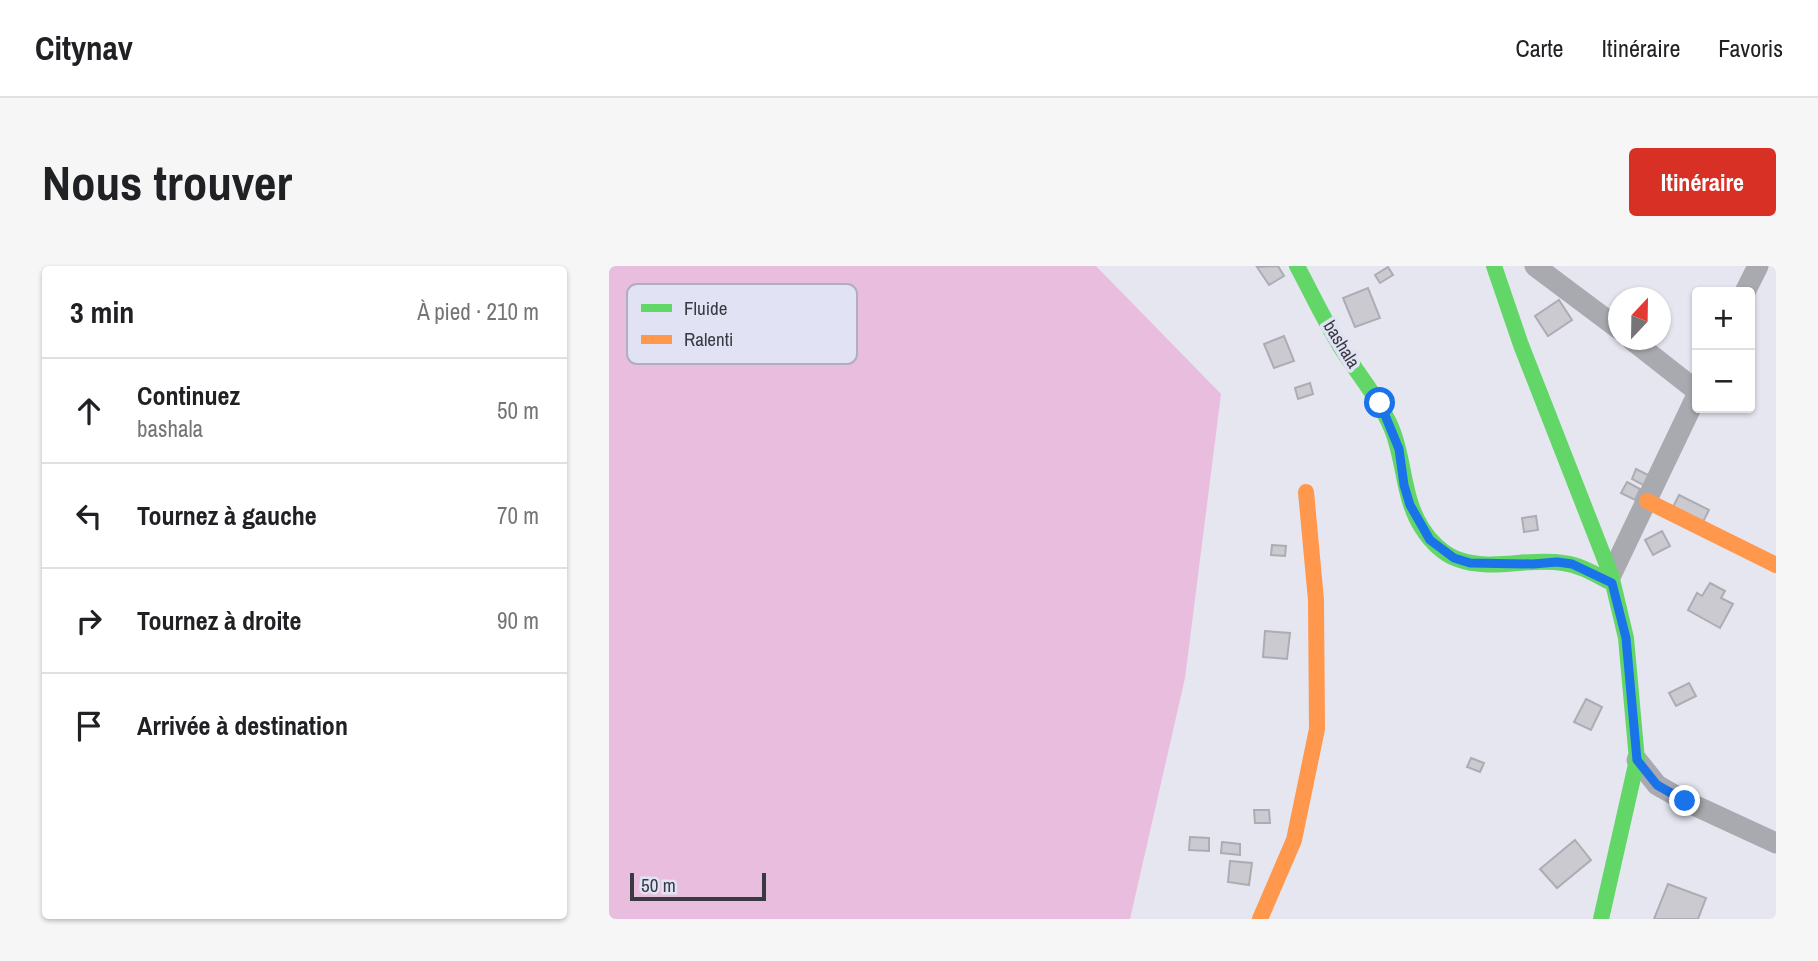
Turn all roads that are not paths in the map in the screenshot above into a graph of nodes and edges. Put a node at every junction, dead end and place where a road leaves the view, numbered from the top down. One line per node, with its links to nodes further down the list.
1 (1297, 266): 13 (street, bashala)
2 (1494, 266): 13 (street)
3 (1535, 266): 6 (street)
4 (1758, 266): 5 (street)
5 (1748, 287)
6 (1608, 321)
7 (1644, 350): 8 (street)
8 (1692, 389)
9 (1692, 404): 11 (street)
10 (1306, 492): 16 (street)
11 (1647, 501): 12 (street); 13 (street)
12 (1776, 565)
13 (1611, 579): 14 (street)
14 (1637, 760): 15 (street); 17 (street)
15 (1776, 843)
16 (1260, 919)
17 (1601, 919)

